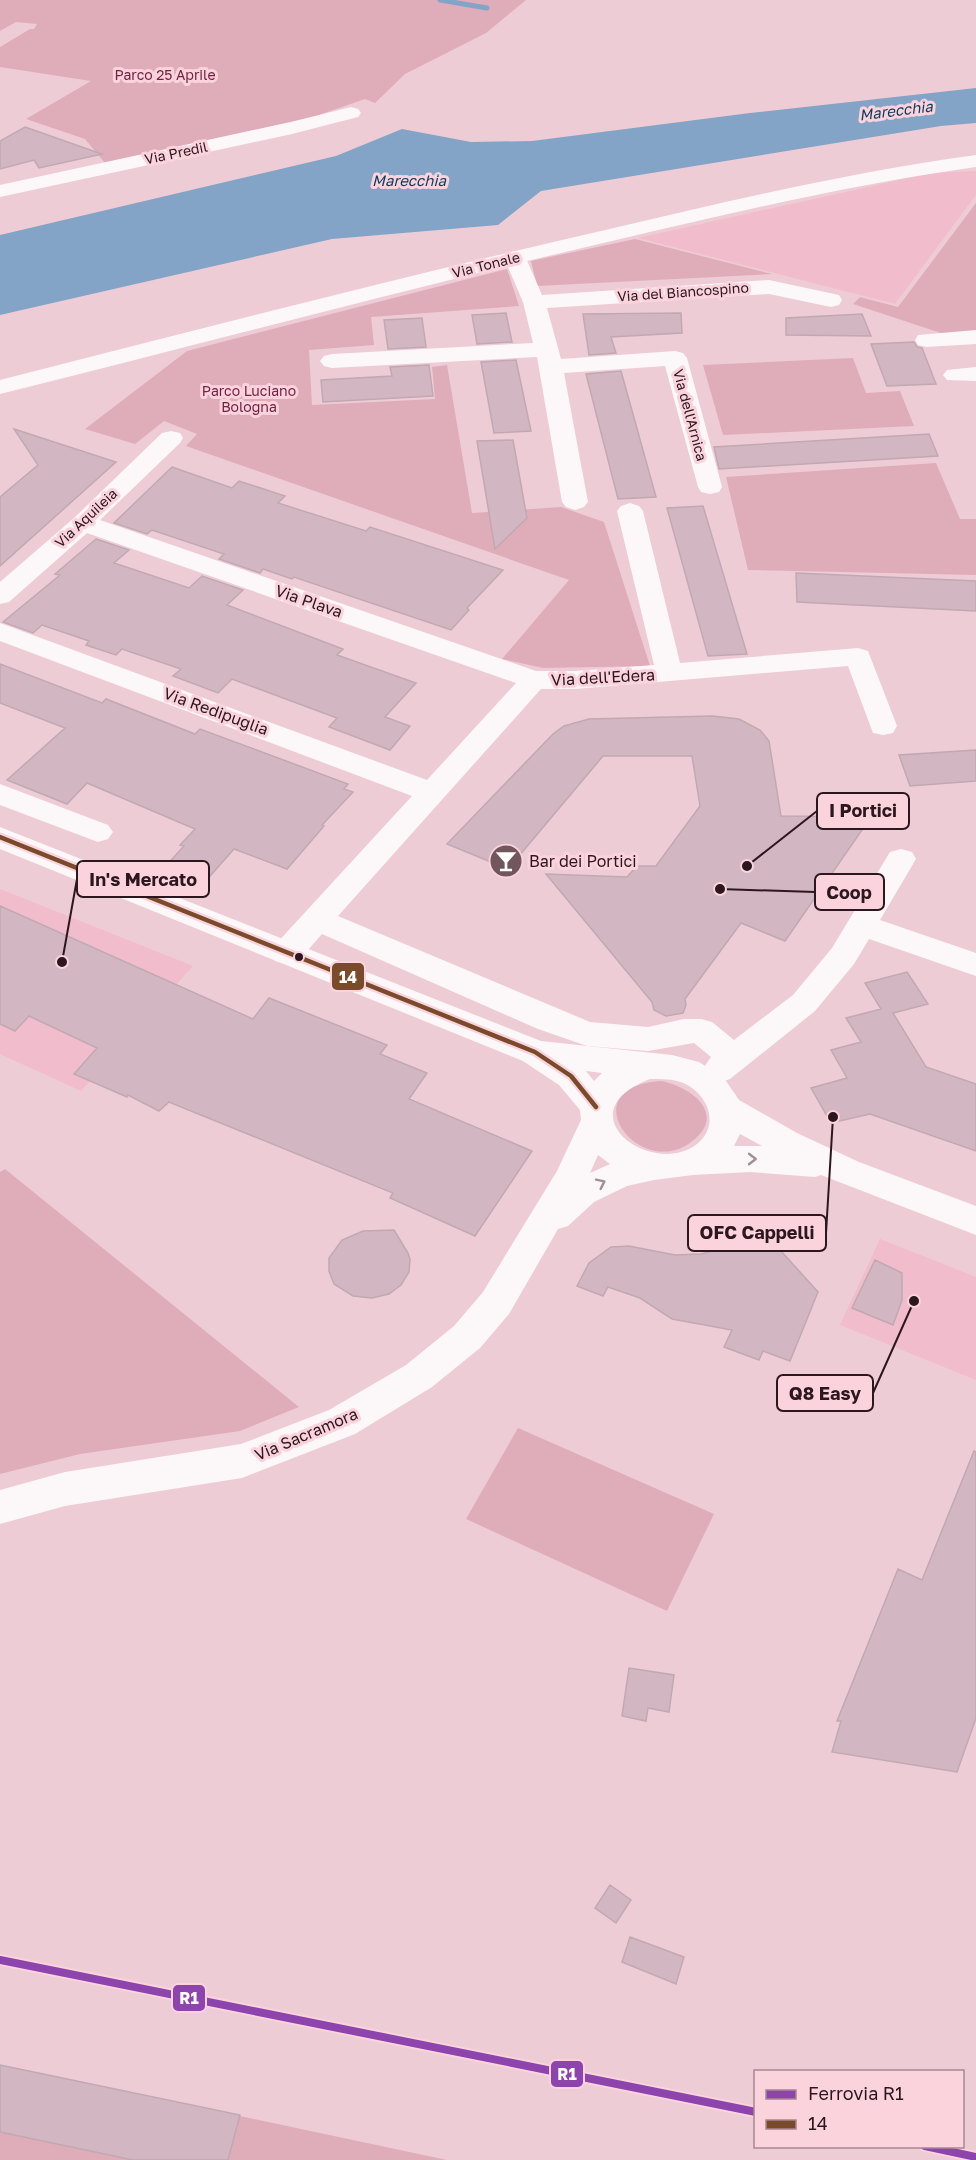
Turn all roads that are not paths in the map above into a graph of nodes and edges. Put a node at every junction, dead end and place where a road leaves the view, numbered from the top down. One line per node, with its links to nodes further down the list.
1 (351, 113): 3 (street, Via Predil)
2 (976, 161): 4 (street, Via Tonale)
3 (0, 191)
4 (515, 258): 6 (street); 11 (street, Via Tonale)
5 (831, 300): 6 (street, Via del Biancospino)
6 (534, 302): 9 (street)
7 (926, 339): 8 (street)
8 (973, 344)
9 (549, 358): 10 (street); 13 (street, Via dell'Arnica); 14 (street)
10 (332, 361)
11 (0, 387)
12 (171, 438): 16 (street, Via Aquileia)
13 (710, 487)
14 (575, 502)
15 (630, 511): 19 (street)
16 (83, 523): 17 (street, Via Aquileia); 20 (street, Via Plava)
17 (0, 596)
18 (0, 631): 22 (street, Via Redipuglia)
19 (669, 672): 20 (street, Via dell'Edera); 21 (street, Via dell'Edera)
20 (534, 680): 22 (street, Via dell'Edera)
21 (884, 726)
22 (431, 792): 27 (street, Via dell'Edera)
23 (0, 794): 24 (street)
24 (98, 832)
25 (0, 837): 29 (street)
26 (901, 859): 28 (street)
27 (316, 919): 29 (street, Via dell'Edera); 32 (street)
28 (862, 925): 30 (street); 32 (street)
29 (286, 952): 31 (street)
30 (976, 965)
31 (535, 1052): 33 (street); 36 (street)
32 (734, 1057): 34 (street)
33 (648, 1066): 34 (street); 36 (street)
34 (705, 1080): 35 (street)
35 (725, 1108): 37 (street); 38 (street)
36 (596, 1115): 39 (street); 41 (street, Via Sacramora)
37 (694, 1162): 38 (street, one-way to 38); 39 (street)
38 (825, 1164): 40 (street)
39 (653, 1167): 41 (street, Via Sacramora, one-way to 39)
40 (976, 1221)
41 (539, 1231): 42 (street, Via Sacramora)
42 (0, 1507)

